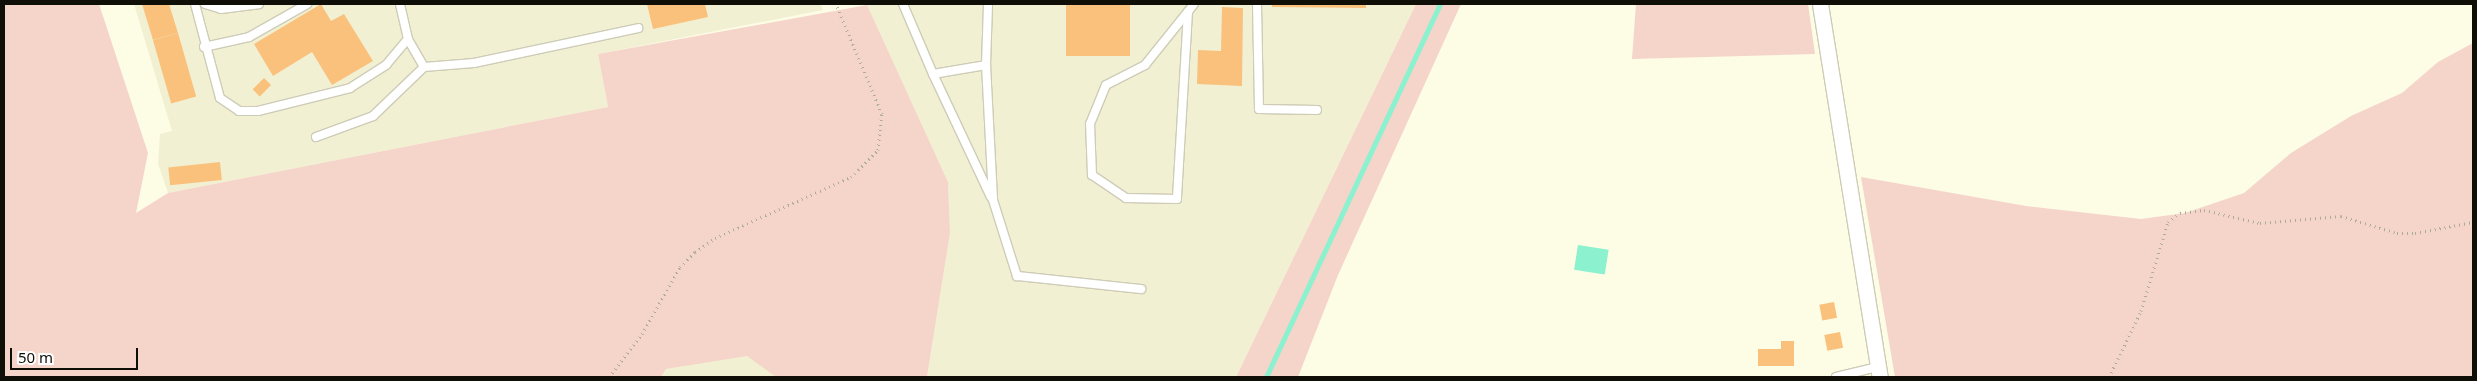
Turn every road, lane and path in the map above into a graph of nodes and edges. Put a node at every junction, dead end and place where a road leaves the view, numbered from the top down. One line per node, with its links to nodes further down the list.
1 (194, 4): 15 (lane)
2 (205, 4): 3 (lane)
3 (259, 4)
4 (307, 4): 15 (lane)
5 (400, 4): 14 (lane)
6 (836, 4): 25 (path)
7 (903, 4): 18 (lane)
8 (988, 4): 16 (lane)
9 (1194, 4): 12 (lane)
10 (1257, 4): 19 (lane)
11 (1820, 4): 24 (street)
12 (1188, 12): 12 (lane)
13 (638, 28): 17 (lane)
14 (408, 39): 15 (lane); 17 (lane)
15 (204, 47)
16 (986, 65): 18 (lane); 21 (lane)
17 (424, 68): 20 (lane)
18 (933, 74): 21 (lane)
19 (1317, 110)
20 (316, 137)
21 (993, 200): 23 (lane)
22 (2473, 222): 27 (path)
23 (1141, 289)
24 (1879, 372): 26 (lane)
25 (609, 377)
26 (1836, 377)
27 (2109, 377)

